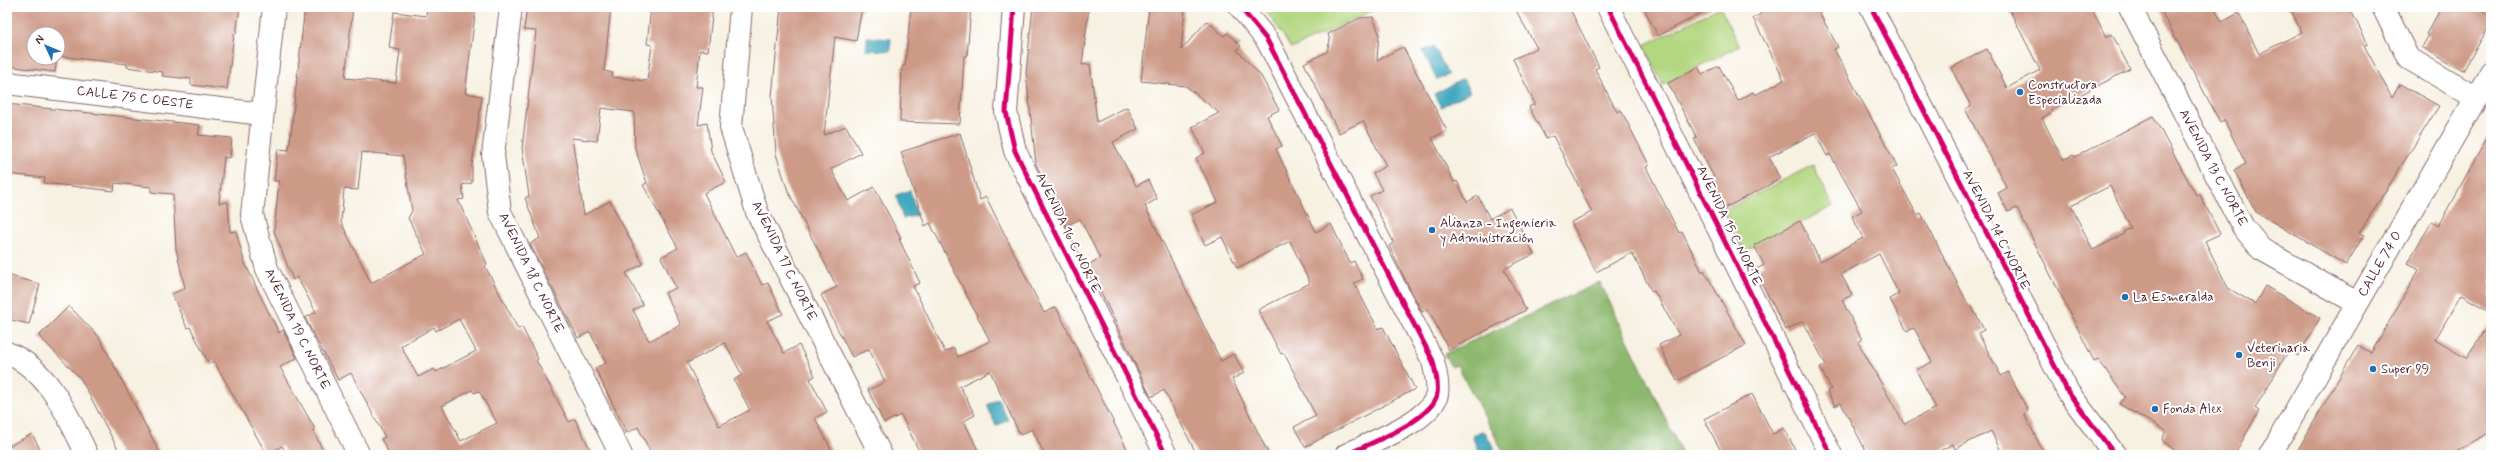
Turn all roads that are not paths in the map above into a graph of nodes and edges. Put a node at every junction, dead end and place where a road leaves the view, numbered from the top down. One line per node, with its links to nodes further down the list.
1 (274, 7): 13 (street, AVENIDA 19 C NORTE)
2 (511, 7): 19 (street, AVENIDA 18 C NORTE)
3 (741, 7): 20 (street, AVENIDA 17 C NORTE)
4 (1014, 7): 21 (street, AVENIDA 16 C NORTE)
5 (1240, 7): 22 (street)
6 (1608, 7): 23 (street, AVENIDA 15 C NORTE)
7 (1871, 7): 16 (street, AVENIDA 14 C NORTE)
8 (2130, 7): 14 (street, AVENIDA 13 C NORTE)
9 (2383, 7): 12 (street)
10 (2491, 72): 12 (street, CALLE 74 O)
11 (7, 83): 13 (street, CALLE 75 C OESTE)
12 (2476, 98): 14 (street, CALLE 74 O)
13 (262, 114): 18 (street, AVENIDA 19 C NORTE)
14 (2357, 303): 24 (street, CALLE 74 O)
15 (7, 353): 17 (street)
16 (2105, 450)
17 (87, 455)
18 (359, 455)
19 (621, 455)
20 (881, 455)
21 (1166, 455)
22 (1346, 455)
23 (1830, 455)
24 (2270, 455)

